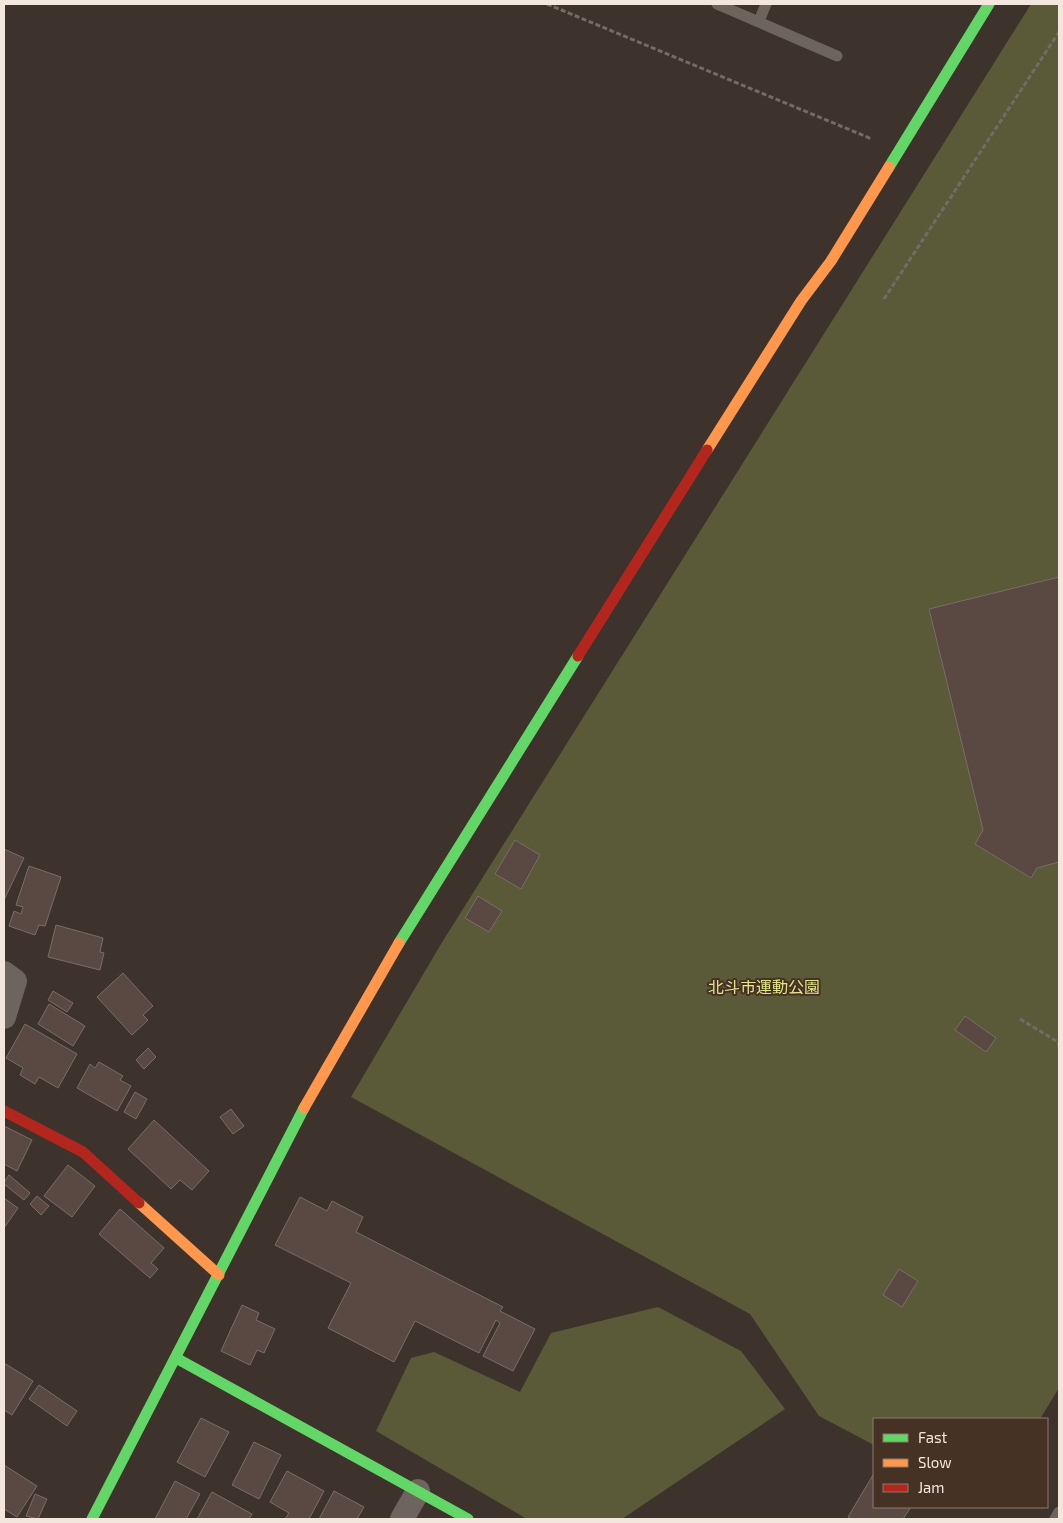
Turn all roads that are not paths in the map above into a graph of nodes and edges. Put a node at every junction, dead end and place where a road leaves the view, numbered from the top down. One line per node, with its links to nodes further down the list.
1 (717, 4): 4 (lane)
2 (766, 4): 4 (lane)
3 (987, 4): 9 (street)
4 (759, 21): 5 (lane)
5 (838, 56)
6 (4, 972): 7 (street)
7 (4, 1017)
8 (4, 1111): 9 (street)
9 (219, 1275): 10 (street)
10 (176, 1358): 11 (street); 13 (street)
11 (418, 1491): 14 (street); 15 (street)
12 (1059, 1512): 16 (lane)
13 (92, 1519)
14 (402, 1519)
15 (468, 1519)
16 (1055, 1519)

